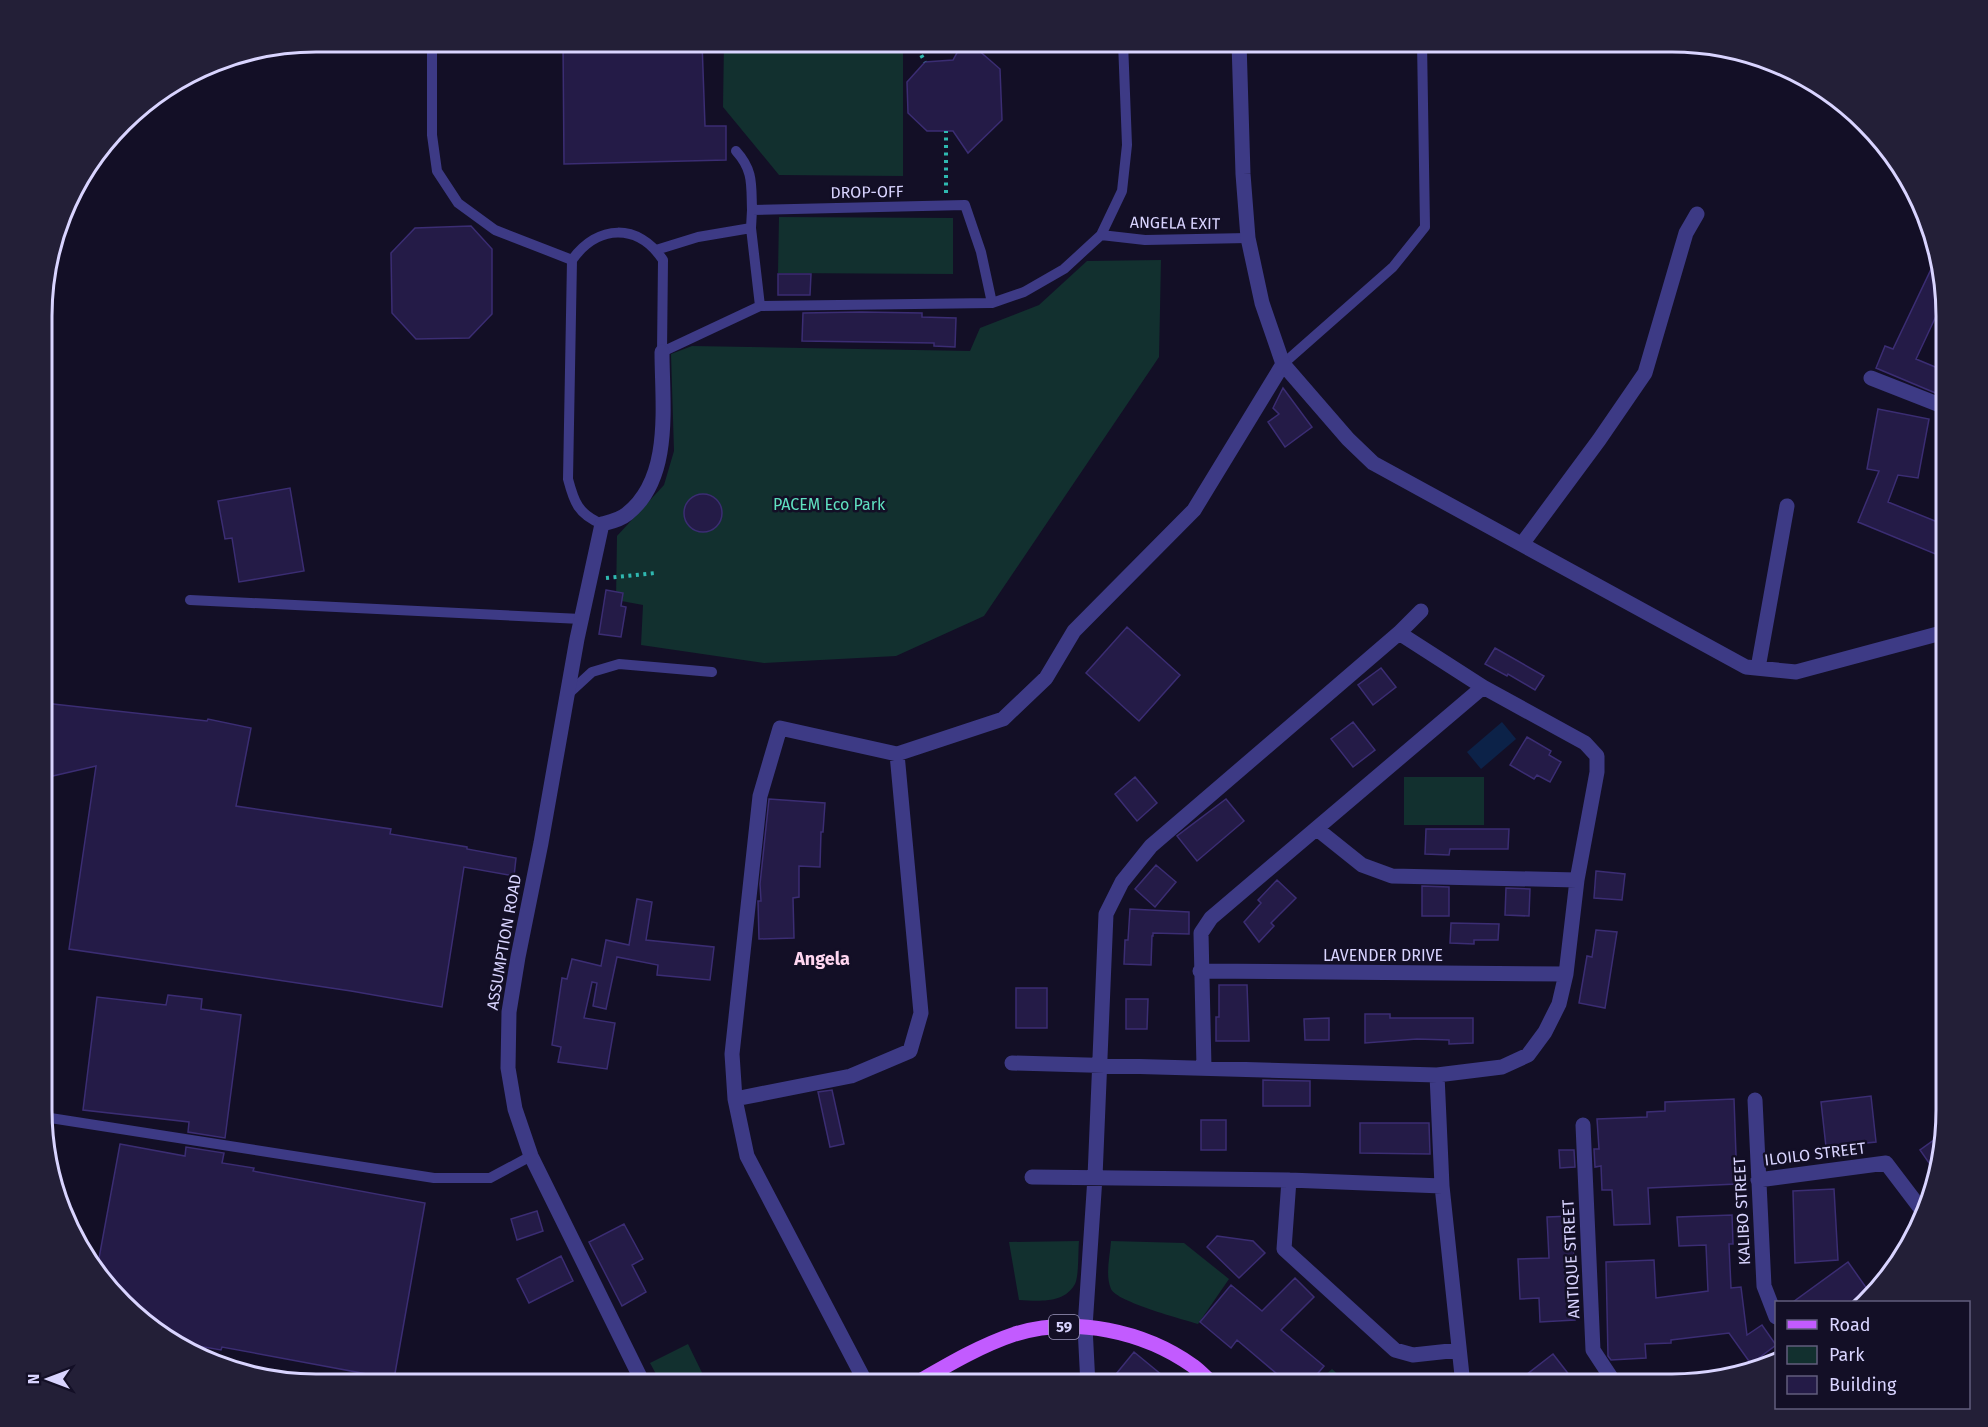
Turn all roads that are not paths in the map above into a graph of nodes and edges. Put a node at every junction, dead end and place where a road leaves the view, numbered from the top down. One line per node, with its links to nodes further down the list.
1 (432, 52): 12 (lane)
2 (1124, 52): 9 (lane)
3 (1239, 52): 10 (street)
4 (1422, 52): 16 (lane)
5 (736, 151): 6 (lane)
6 (752, 210): 8 (lane); 13 (lane, DROP-OFF)
7 (1697, 214): 21 (street)
8 (752, 228): 11 (lane); 14 (lane)
9 (1101, 235): 10 (lane, ANGELA EXIT); 13 (lane)
10 (1248, 238): 16 (street)
11 (656, 250): 12 (lane); 15 (lane)
12 (572, 260): 20 (lane)
13 (992, 303): 14 (lane)
14 (760, 306): 15 (lane)
15 (662, 352): 20 (street)
16 (1283, 364): 21 (street); 31 (street)
17 (1871, 378): 18 (street)
18 (1936, 403)
19 (1787, 506): 27 (street)
20 (602, 524): 24 (street, ASSUMPTION ROAD)
21 (1522, 544): 27 (street)
22 (190, 600): 24 (lane)
23 (1421, 611): 25 (street)
24 (581, 619): 30 (street, ASSUMPTION ROAD)
25 (1399, 633): 29 (street); 37 (street)
26 (1936, 635): 27 (street)
27 (1758, 668)
28 (712, 672): 30 (lane)
29 (1483, 687): 32 (street); 33 (street)
30 (567, 695): 44 (street, ASSUMPTION ROAD)
31 (897, 754): 40 (street); 40 (street)
32 (1317, 829): 33 (street); 34 (street)
33 (1577, 880): 35 (street)
34 (1200, 971): 35 (street, LAVENDER DRIVE); 38 (street)
35 (1566, 974): 39 (street)
36 (1012, 1063): 37 (street)
37 (1100, 1065): 38 (street); 46 (street)
38 (1203, 1067): 39 (street)
39 (1437, 1075): 49 (street)
40 (735, 1100): 55 (street)
41 (1755, 1100): 48 (street, KALIBO STREET)
42 (52, 1118): 44 (lane)
43 (1583, 1125): 60 (street, ANTIQUE STREET)
44 (531, 1156): 54 (street, ASSUMPTION ROAD)
45 (1032, 1177): 46 (street)
46 (1095, 1177): 47 (street); 52 (street)
47 (1289, 1180): 49 (street); 53 (street)
48 (1758, 1180): 50 (street, ILOILO STREET); 51 (street, KALIBO STREET)
49 (1442, 1185): 53 (street)
50 (1917, 1204)
51 (1775, 1314)
52 (1085, 1327): 56 (main road, 59); 57 (street); 58 (main road, 59)
53 (1459, 1350): 59 (street)
54 (639, 1374)
55 (861, 1374)
56 (933, 1374)
57 (1087, 1374)
58 (1202, 1374)
59 (1462, 1374)
60 (1609, 1374)

